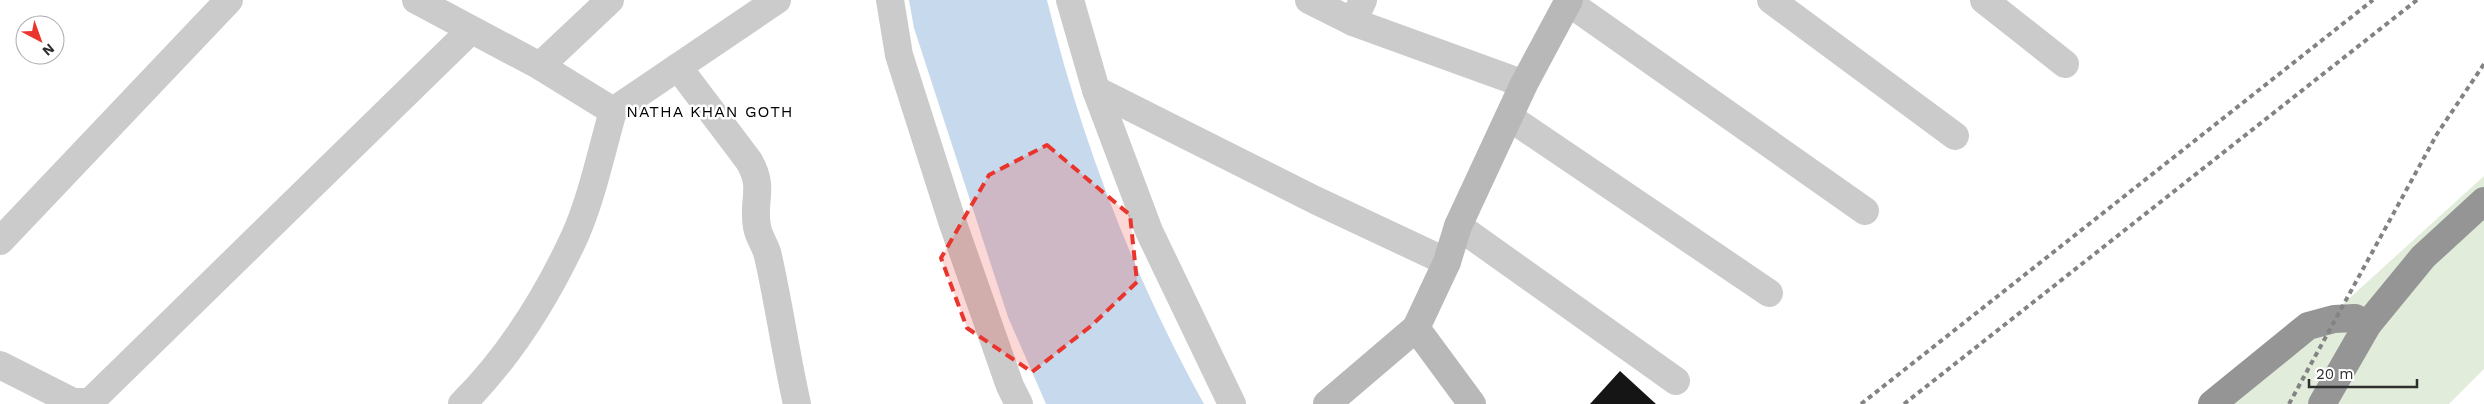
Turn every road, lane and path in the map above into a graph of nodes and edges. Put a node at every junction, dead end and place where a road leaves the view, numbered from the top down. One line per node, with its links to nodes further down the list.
1 (229, 0): 24 (street)
2 (416, 0): 12 (street)
3 (610, 0): 14 (street)
4 (778, 0): 15 (street)
5 (890, 0): 34 (street)
6 (1070, 0): 17 (street)
7 (1309, 0): 11 (street)
8 (1770, 0): 20 (street)
9 (1984, 0): 13 (street)
10 (1568, 1): 16 (street); 22 (street)
11 (1358, 11): 16 (street)
12 (471, 30): 14 (street); 29 (street)
13 (2065, 64)
14 (540, 66): 18 (street)
15 (678, 67): 18 (street); 33 (street)
16 (1524, 84): 19 (street)
17 (1096, 90): 25 (street); 35 (street)
18 (613, 111): 32 (street)
19 (1509, 117): 23 (street); 26 (street)
20 (1955, 136)
21 (2484, 201): 27 (highway)
22 (1865, 211)
23 (1458, 226): 25 (street); 30 (street)
24 (0, 241)
25 (1446, 262): 28 (street)
26 (1769, 294)
27 (2368, 324): 37 (highway); 38 (highway)
28 (1416, 328): 31 (street); 36 (street)
29 (0, 365)
30 (1676, 381)
31 (1335, 398)
32 (462, 404)
33 (798, 404)
34 (1020, 404)
35 (1232, 404)
36 (1472, 404)
37 (2212, 404)
38 (2322, 404)

